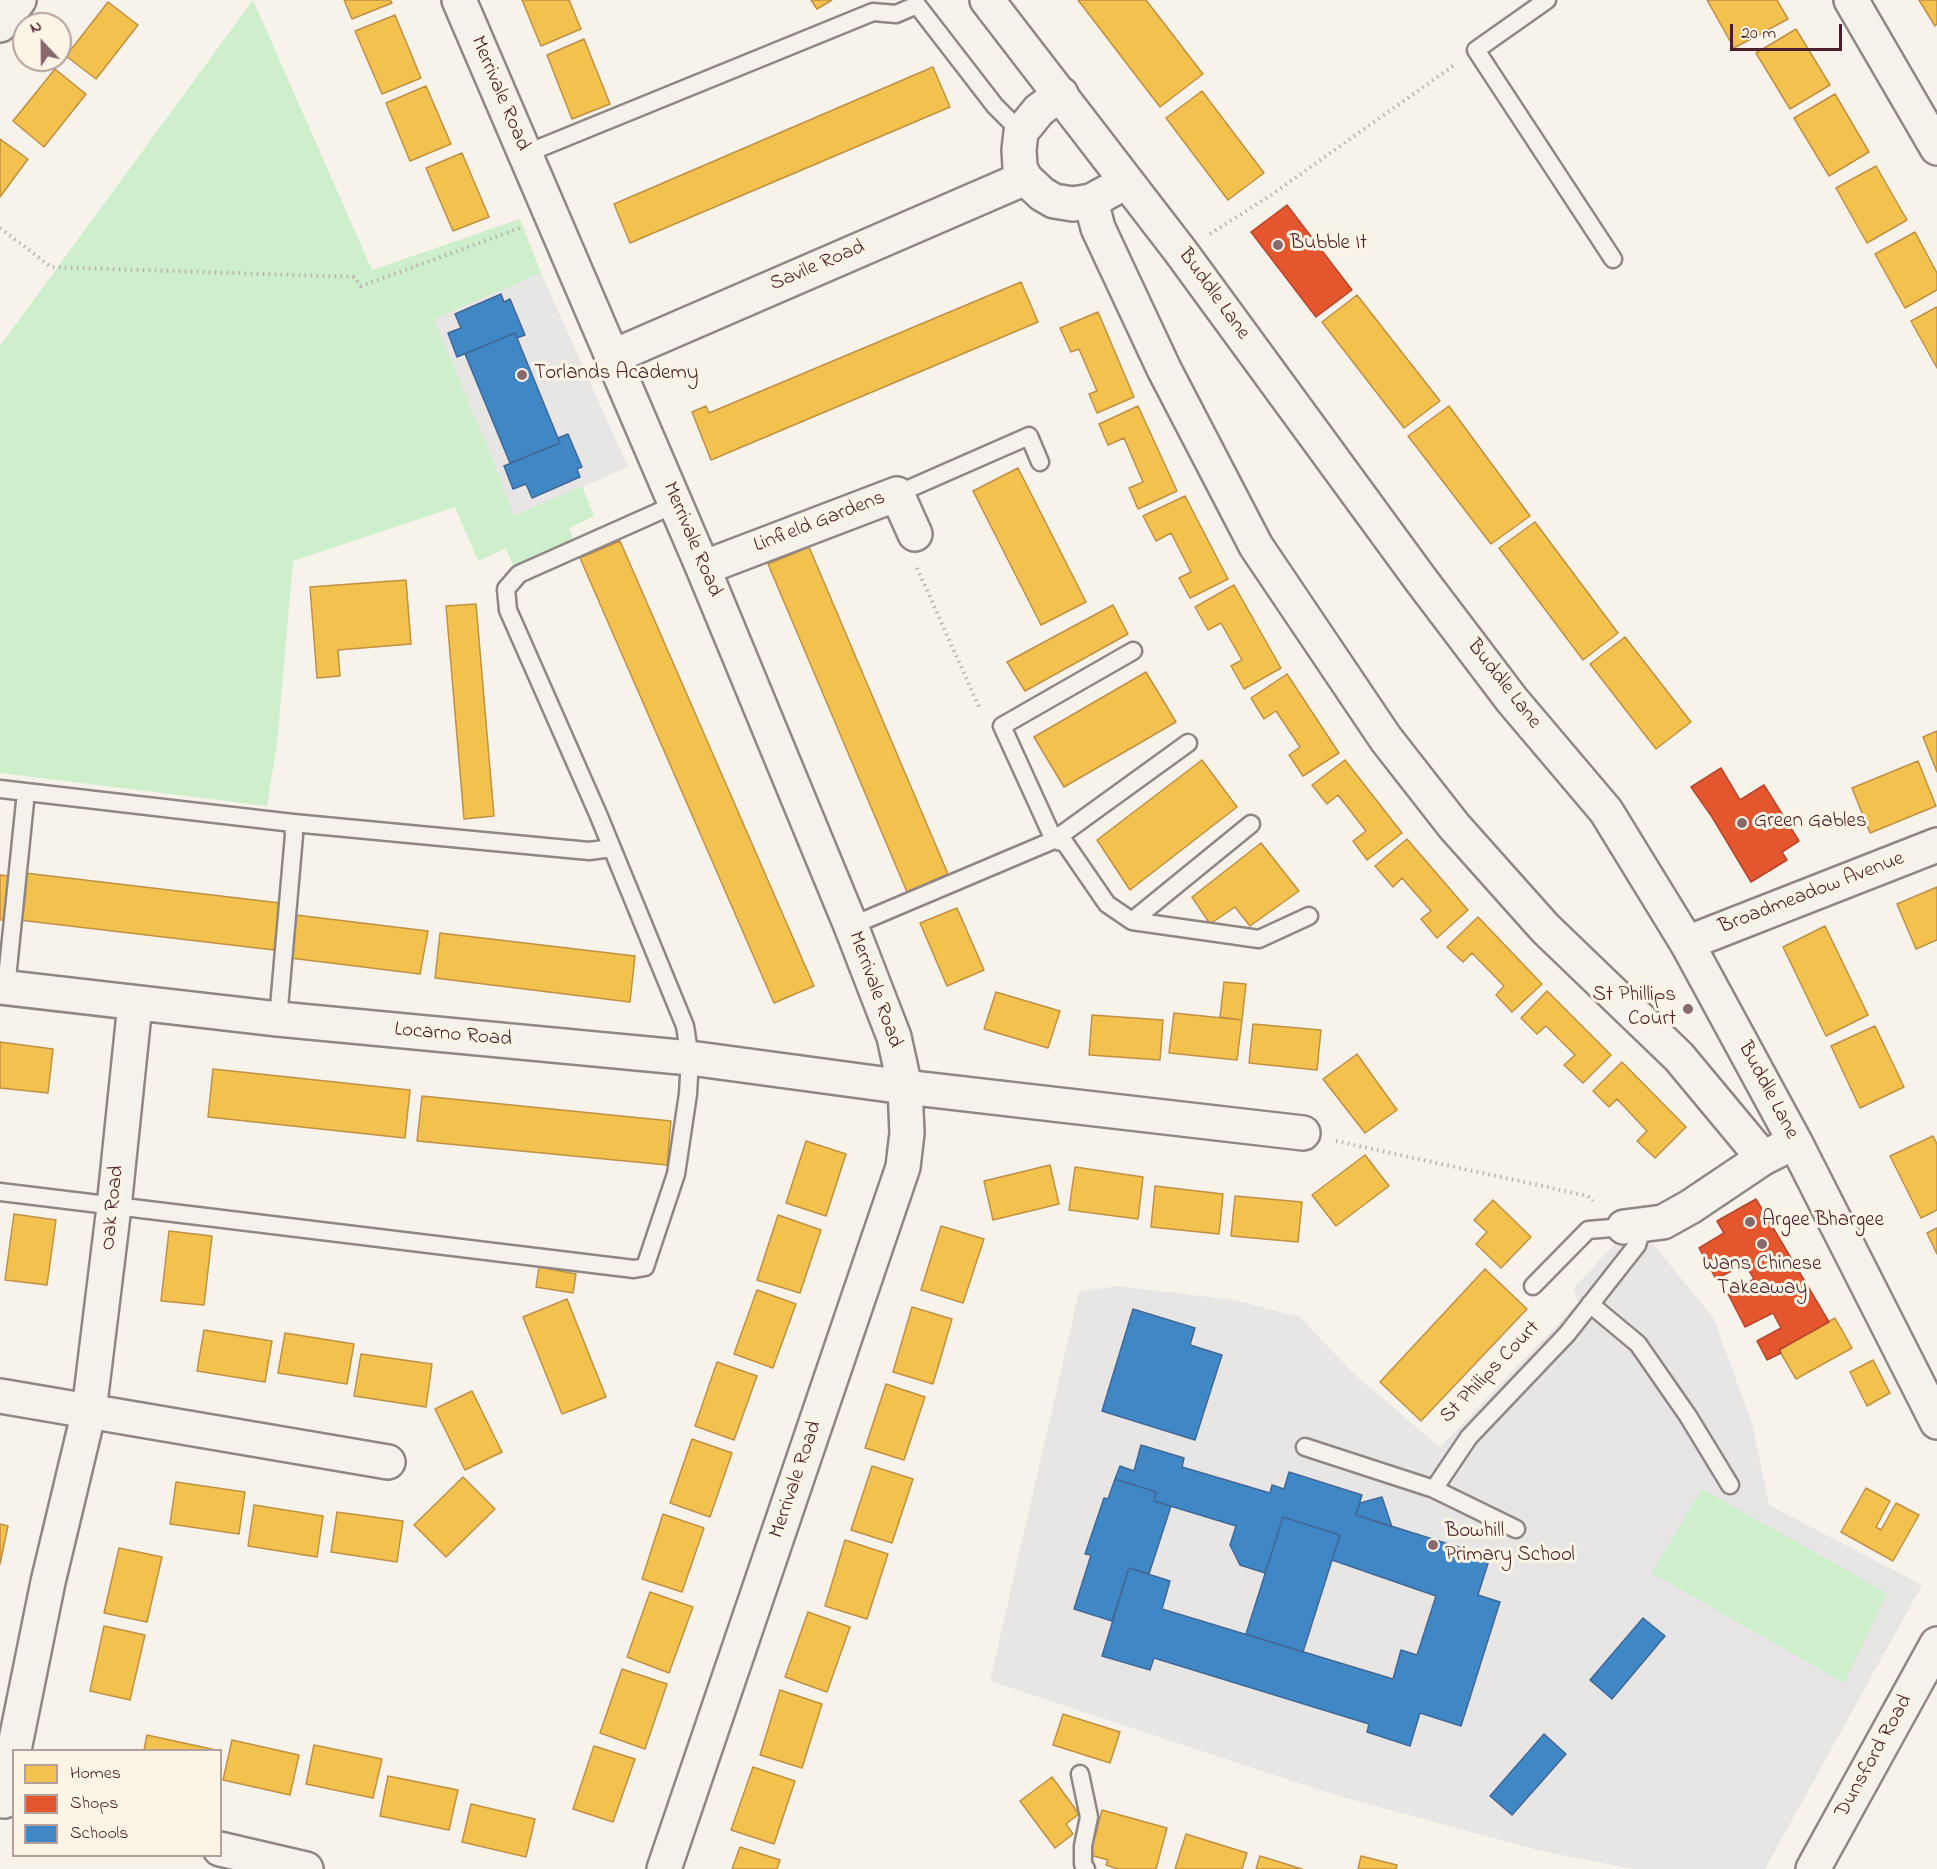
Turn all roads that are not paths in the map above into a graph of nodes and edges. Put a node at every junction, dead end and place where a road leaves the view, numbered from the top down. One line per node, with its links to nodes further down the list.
1 (18, 0): 6 (street)
2 (459, 0): 10 (street, Merrivale Road)
3 (987, 0): 7 (street, Buddle Lane)
4 (1547, 0): 14 (lane)
5 (1851, 0): 9 (street)
6 (0, 25)
7 (1061, 94): 8 (street); 12 (street, Buddle Lane)
8 (1021, 132): 10 (lane); 11 (street)
9 (1937, 148)
10 (525, 154): 15 (street, Merrivale Road)
11 (1024, 178): 13 (street); 15 (street, Savile Road)
12 (1126, 182): 13 (street); 33 (street, Buddle Lane)
13 (1090, 201): 41 (street, Buddle Lane)
14 (1613, 260)
15 (612, 357): 18 (street, Merrivale Road)
16 (1040, 462): 17 (lane)
17 (897, 494): 19 (street, Linfield Gardens); 20 (street, Linfield Gardens)
18 (676, 504): 20 (street, Merrivale Road); 29 (lane)
19 (915, 534)
20 (703, 568): 32 (street, Merrivale Road)
21 (1133, 651): 27 (lane)
22 (1188, 742): 27 (lane)
23 (0, 789): 24 (lane)
24 (26, 792): 25 (lane); 34 (lane)
25 (293, 823): 29 (lane); 36 (lane)
26 (1251, 824): 31 (lane)
27 (1054, 840): 31 (lane); 32 (lane)
28 (1937, 845): 33 (street, Broadmeadow Avenue)
29 (612, 848): 37 (lane)
30 (1308, 916): 31 (lane)
31 (1132, 921)
32 (851, 926): 38 (street, Merrivale Road)
33 (1687, 943): 40 (street, Buddle Lane)
34 (3, 988): 35 (street, Locarno Road)
35 (135, 1004): 36 (street, Locarno Road); 43 (street, Oak Road)
36 (278, 1019): 37 (street, Locarno Road)
37 (690, 1058): 38 (street, Locarno Road); 43 (lane)
38 (905, 1087): 39 (street); 64 (street, Merrivale Road)
39 (1303, 1133)
40 (1795, 1142): 41 (street); 49 (street, Buddle Lane)
41 (1763, 1158): 44 (street)
42 (0, 1192): 43 (lane)
43 (114, 1207): 48 (street, Oak Road)
44 (1633, 1226): 45 (lane); 46 (lane)
45 (1533, 1286)
46 (1590, 1304): 52 (lane); 53 (lane)
47 (0, 1396): 48 (street)
48 (89, 1411): 51 (street); 58 (street, Oak Road)
49 (1937, 1422)
50 (1305, 1447): 53 (lane)
51 (388, 1462)
52 (1730, 1485)
53 (1434, 1489): 54 (lane)
54 (1516, 1529)
55 (1937, 1644): 57 (street, Dunsford Road)
56 (1937, 1674): 57 (street)
57 (1901, 1711): 66 (street, Dunsford Road)
58 (15, 1749)
59 (12, 1764): 61 (street, Oak Road)
60 (1080, 1774): 65 (lane)
61 (6, 1801)
62 (222, 1849): 63 (street)
63 (306, 1869)
64 (664, 1869)
65 (1086, 1869)
66 (1813, 1869)

